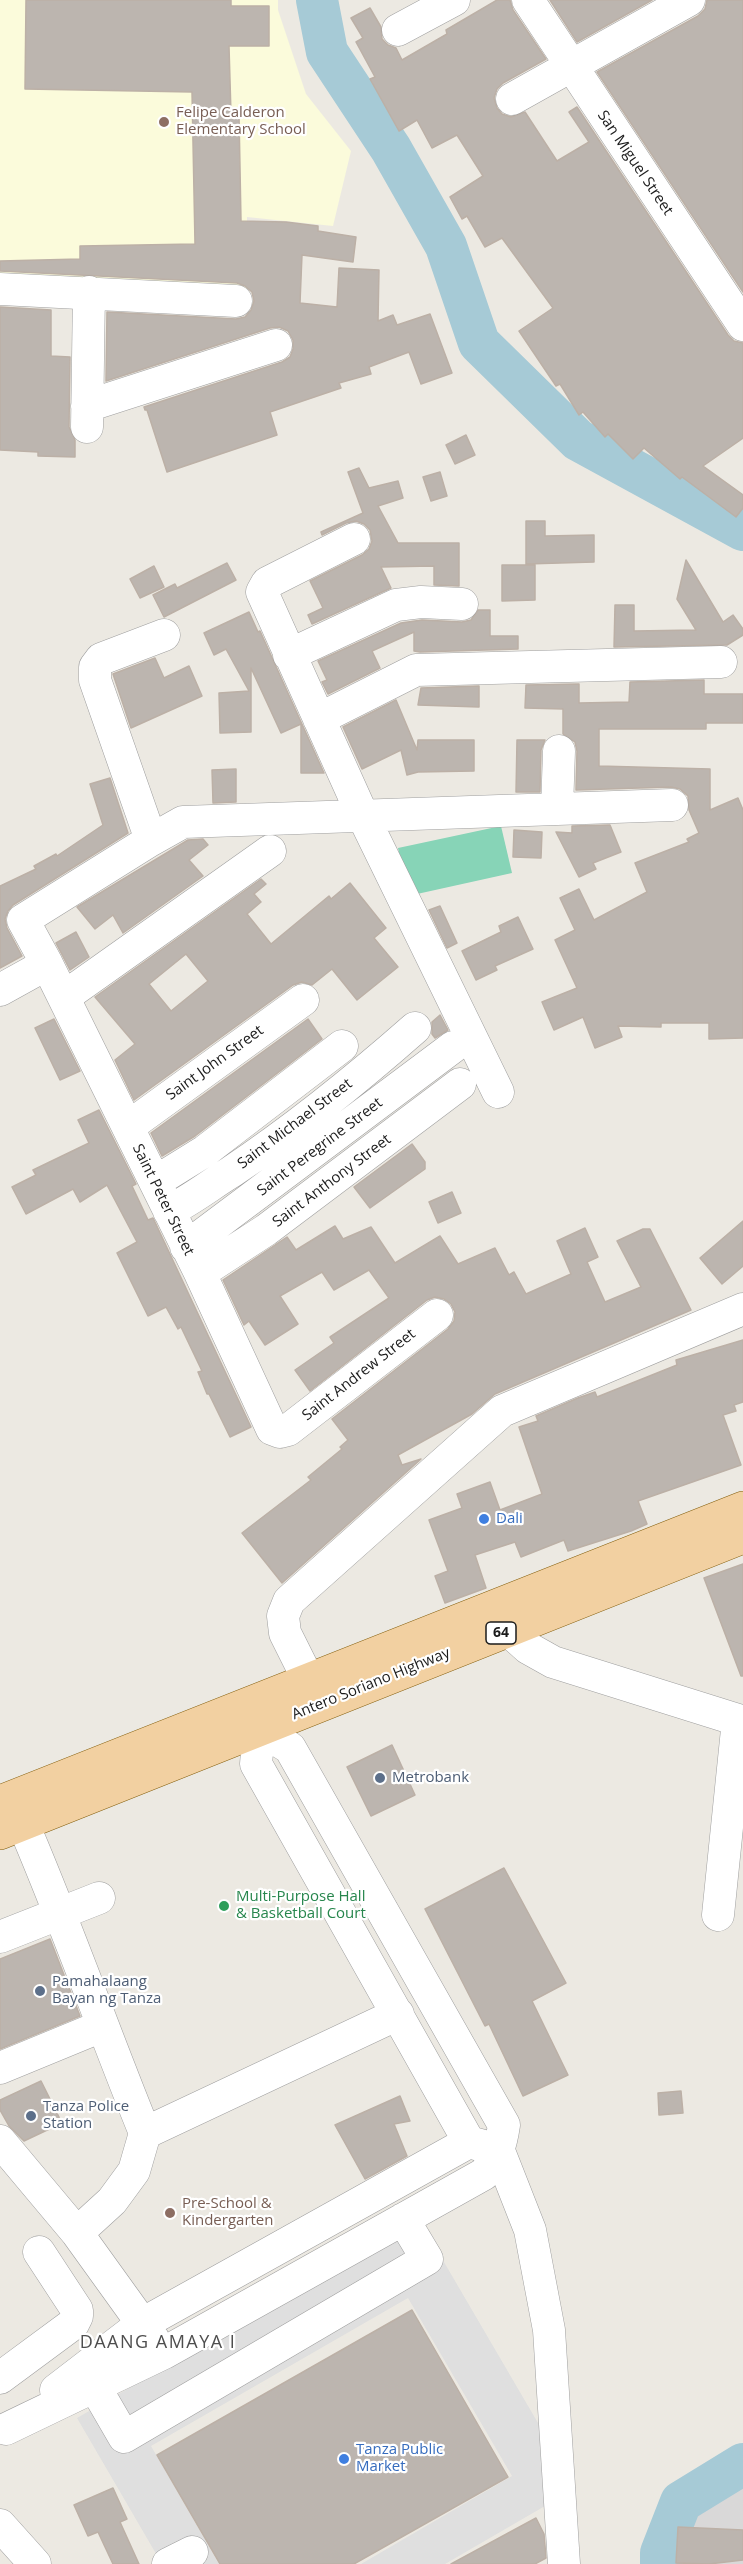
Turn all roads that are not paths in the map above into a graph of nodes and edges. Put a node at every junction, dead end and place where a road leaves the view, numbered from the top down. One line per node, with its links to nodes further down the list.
1 (454, 0): 4 (street)
2 (528, 0): 5 (street, San Miguel Street)
3 (689, 0): 5 (street)
4 (398, 30)
5 (570, 66): 6 (street); 10 (street, San Miguel Street)
6 (512, 99)
7 (0, 289): 8 (street)
8 (89, 292): 9 (street); 11 (street)
9 (236, 301)
10 (743, 325)
11 (276, 345)
12 (354, 539): 15 (street)
13 (462, 604): 15 (street)
14 (164, 635): 22 (street)
15 (289, 655): 17 (street)
16 (722, 662): 17 (street)
17 (319, 719): 21 (street)
18 (559, 751): 20 (street)
19 (672, 805): 20 (street)
20 (558, 809): 21 (street)
21 (362, 814): 22 (street); 32 (street)
22 (151, 840): 24 (street, Saint Peter Street)
23 (270, 851): 26 (street)
24 (47, 964): 25 (street); 26 (street, Saint Peter Street)
25 (0, 990)
26 (64, 997): 33 (street, Saint Peter Street)
27 (303, 1000): 33 (street, Saint John Street)
28 (415, 1028): 35 (street, Saint Michael Street)
29 (342, 1046): 34 (street)
30 (453, 1047): 36 (street, Saint Peregrine Street)
31 (460, 1084): 36 (street, Saint Anthony Street)
32 (498, 1092)
33 (128, 1127): 34 (street, Saint Peter Street)
34 (155, 1182): 35 (street, Saint Peter Street)
35 (169, 1212): 36 (street, Saint Peter Street)
36 (193, 1260): 39 (street, Saint Peter Street)
37 (743, 1309): 43 (street)
38 (437, 1314): 39 (street, Saint Andrew Street)
39 (280, 1432)
40 (743, 1508): 42 (main road, Antero Soriano Highway / 64)
41 (743, 1537): 42 (main road, Antero Soriano Highway / 64)
42 (503, 1617): 43 (main road, Antero Soriano Highway / 64); 49 (street)
43 (314, 1692): 44 (main road, Antero Soriano Highway / 64)
44 (252, 1716): 45 (main road, Antero Soriano Highway / 64); 46 (main road, Antero Soriano Highway / 64); 51 (street); 57 (street)
45 (0, 1802)
46 (12, 1828): 48 (street)
47 (99, 1898): 48 (street)
48 (62, 1914): 50 (street); 52 (street)
49 (718, 1915)
50 (0, 1937)
51 (398, 2014): 54 (street); 56 (street)
52 (102, 2026): 53 (street); 54 (street)
53 (0, 2068)
54 (145, 2133): 59 (street)
55 (0, 2141): 59 (street)
56 (469, 2142): 57 (street); 61 (street)
57 (500, 2151): 58 (street); 68 (street)
58 (403, 2219): 62 (street); 64 (street)
59 (77, 2233): 61 (street)
60 (39, 2252): 63 (street)
61 (142, 2324): 62 (street); 65 (street)
62 (164, 2353): 64 (street)
63 (0, 2378)
64 (94, 2386): 65 (street)
65 (3, 2432)
66 (0, 2525): 67 (street)
67 (35, 2564)
68 (564, 2564)

